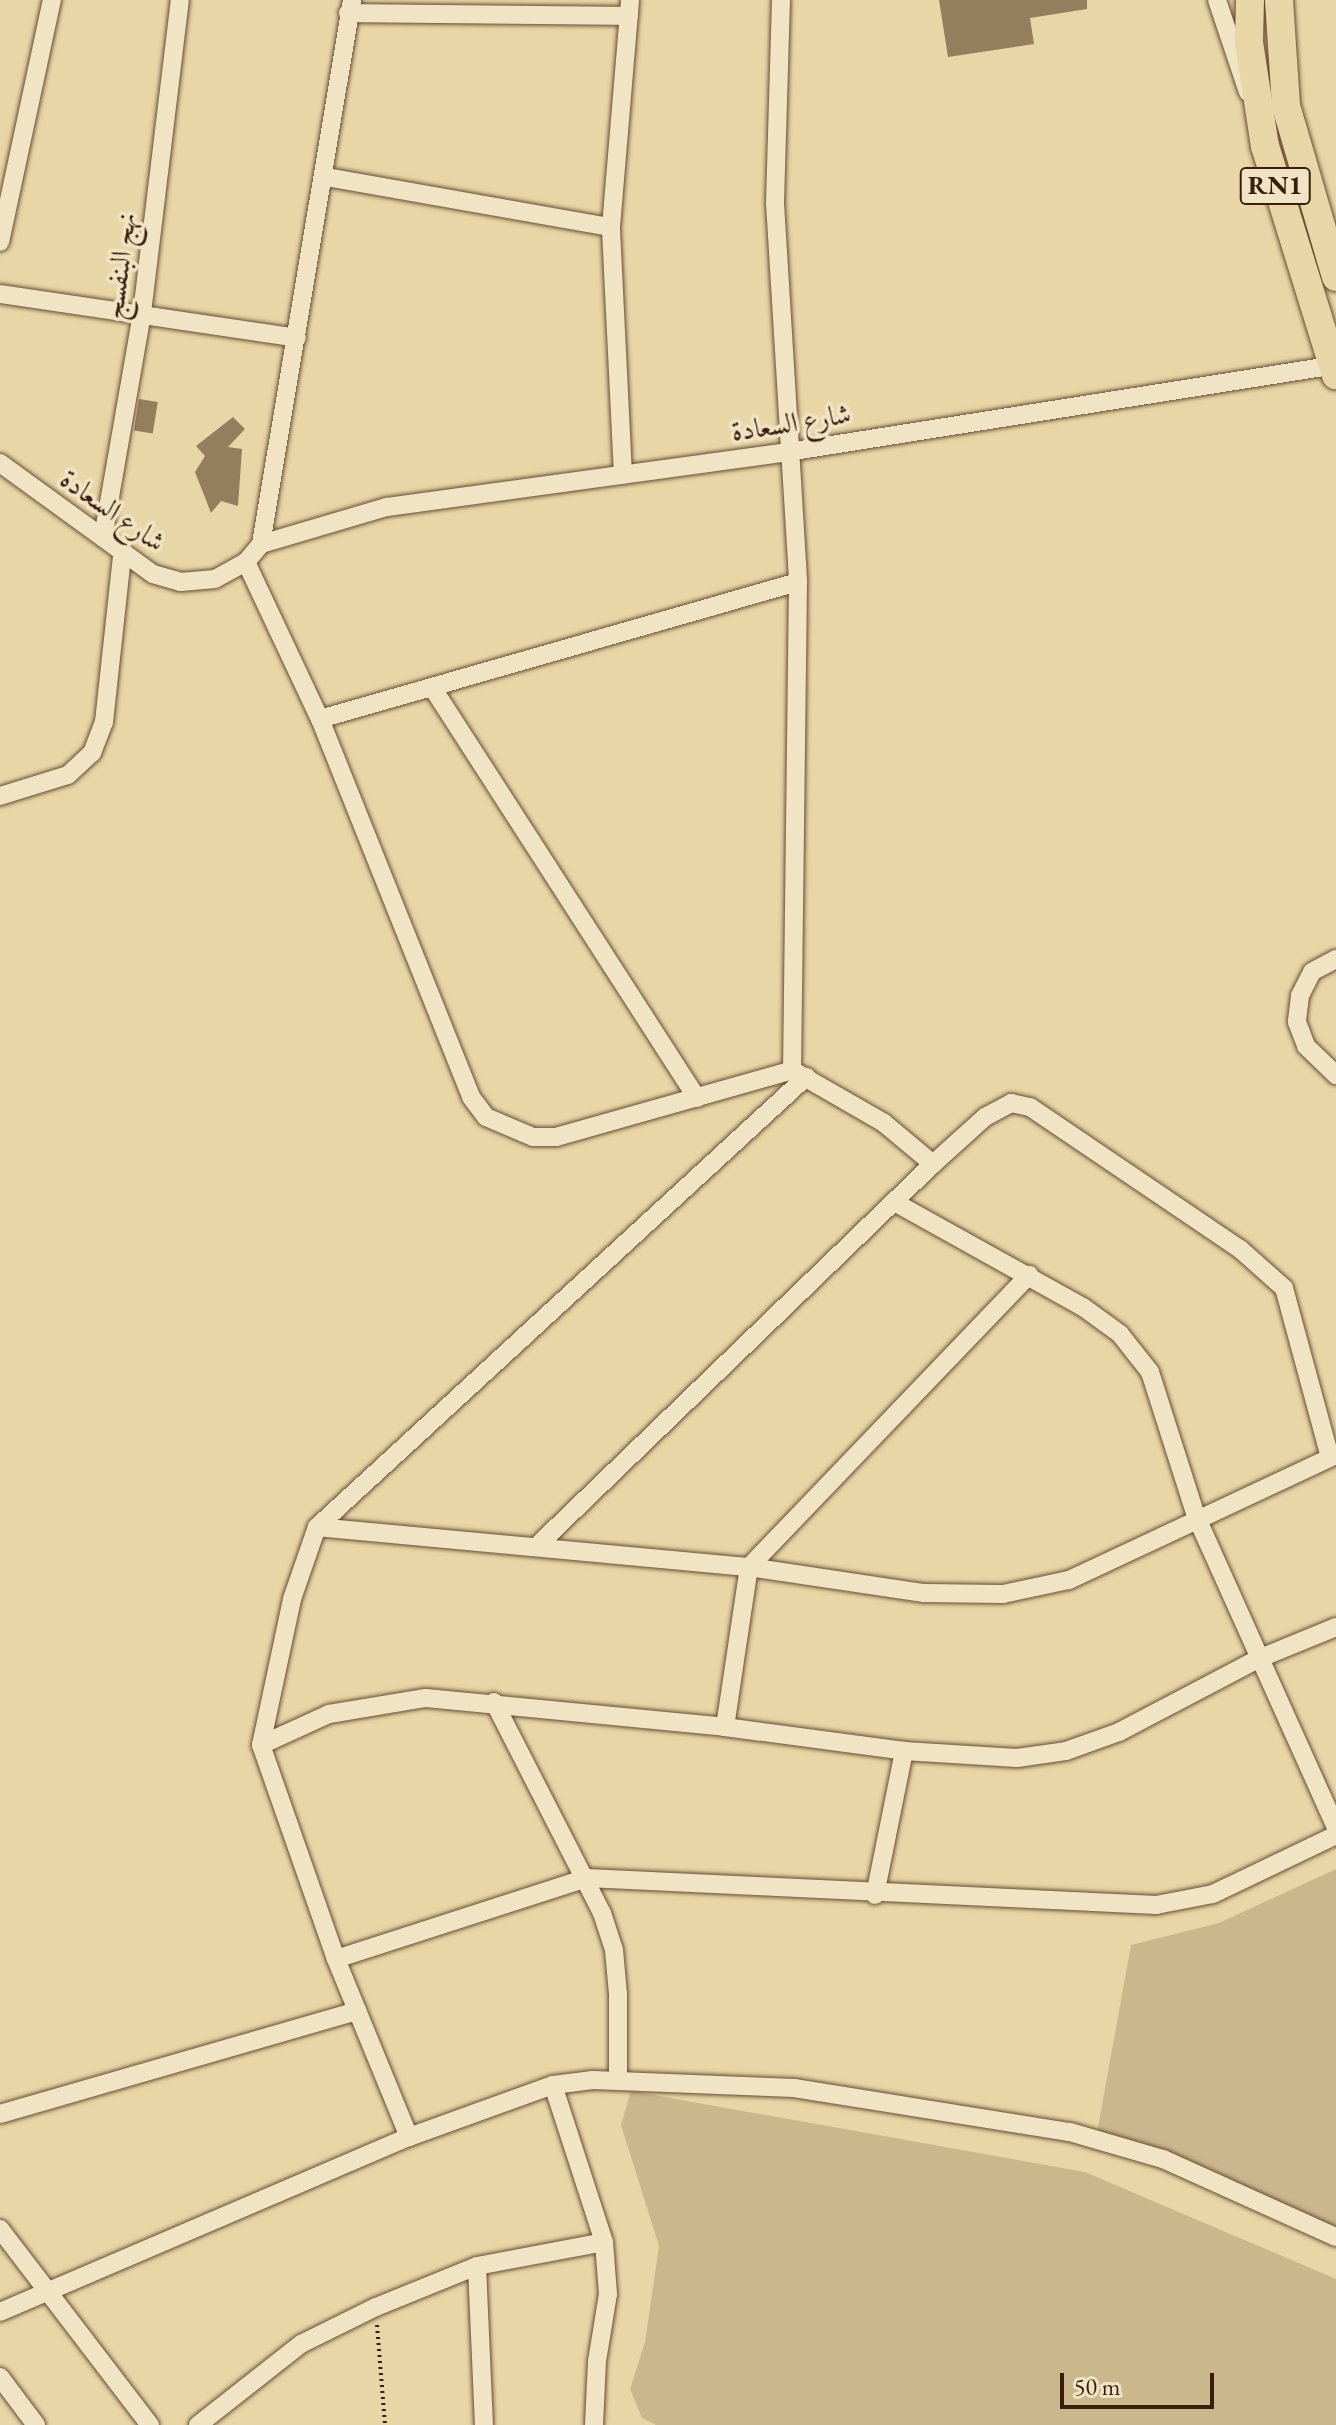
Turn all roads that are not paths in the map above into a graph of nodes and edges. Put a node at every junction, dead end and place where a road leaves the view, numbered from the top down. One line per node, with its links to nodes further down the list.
1 (52, 0): 11 (street)
2 (180, 0): 16 (street, نهج البنفسج)
3 (781, 0): 19 (street)
4 (1217, 0): 9 (street)
5 (1250, 0): 9 (main road, RN1)
6 (1279, 0): 14 (main road, RN1)
7 (350, 6): 8 (street); 10 (street)
8 (630, 8): 12 (street)
9 (1258, 116): 18 (main road, RN1)
10 (326, 177): 12 (street); 17 (street)
11 (4, 200): 13 (street)
12 (611, 227): 21 (street)
13 (0, 242)
14 (1336, 277)
15 (0, 294): 16 (street)
16 (142, 313): 17 (street); 22 (street, نهج البنفسج)
17 (297, 338): 23 (street)
18 (1335, 369): 19 (street, شارع السعادة)
19 (794, 451): 21 (street, شارع السعادة); 26 (street)
20 (0, 463): 22 (street, شارع السعادة)
21 (623, 475): 23 (street, شارع السعادة)
22 (103, 537): 24 (street, شارع السعادة)
23 (261, 544): 25 (street)
24 (122, 556): 25 (street, شارع السعادة); 29 (street)
25 (246, 562): 28 (street)
26 (798, 582): 27 (street); 31 (street)
27 (432, 687): 28 (street); 33 (street)
28 (320, 719): 33 (street)
29 (0, 796)
30 (1336, 959): 32 (street)
31 (799, 1074): 33 (street); 34 (street); 39 (street)
32 (1336, 1075)
33 (697, 1098)
34 (933, 1164): 35 (street); 37 (street)
35 (896, 1203): 36 (street); 40 (street)
36 (1029, 1275): 38 (street); 41 (street)
37 (1333, 1456): 38 (street)
38 (1196, 1516): 41 (street); 43 (street)
39 (317, 1527): 40 (street); 46 (street)
40 (537, 1546): 41 (street)
41 (749, 1567): 45 (street)
42 (1336, 1627): 43 (street)
43 (1258, 1659): 47 (street); 48 (street)
44 (494, 1702): 45 (street); 46 (street); 50 (street)
45 (725, 1727): 47 (street)
46 (261, 1745): 52 (street)
47 (904, 1751): 51 (street)
48 (1336, 1828)
49 (1336, 1835): 51 (street)
50 (587, 1878): 51 (street); 52 (street); 54 (street)
51 (875, 1895)
52 (336, 1959): 53 (street)
53 (357, 2011): 56 (street); 57 (street)
54 (618, 2081): 55 (street); 59 (street)
55 (553, 2085): 57 (street); 60 (street)
56 (0, 2114)
57 (409, 2137): 62 (street)
58 (0, 2229): 62 (street)
59 (1336, 2237)
60 (604, 2242): 61 (street); 69 (street)
61 (477, 2266): 67 (street); 68 (street)
62 (48, 2291): 63 (street); 66 (street)
63 (0, 2312)
64 (0, 2377): 65 (street)
65 (36, 2425)
66 (150, 2425)
67 (198, 2425)
68 (484, 2425)
69 (594, 2425)

